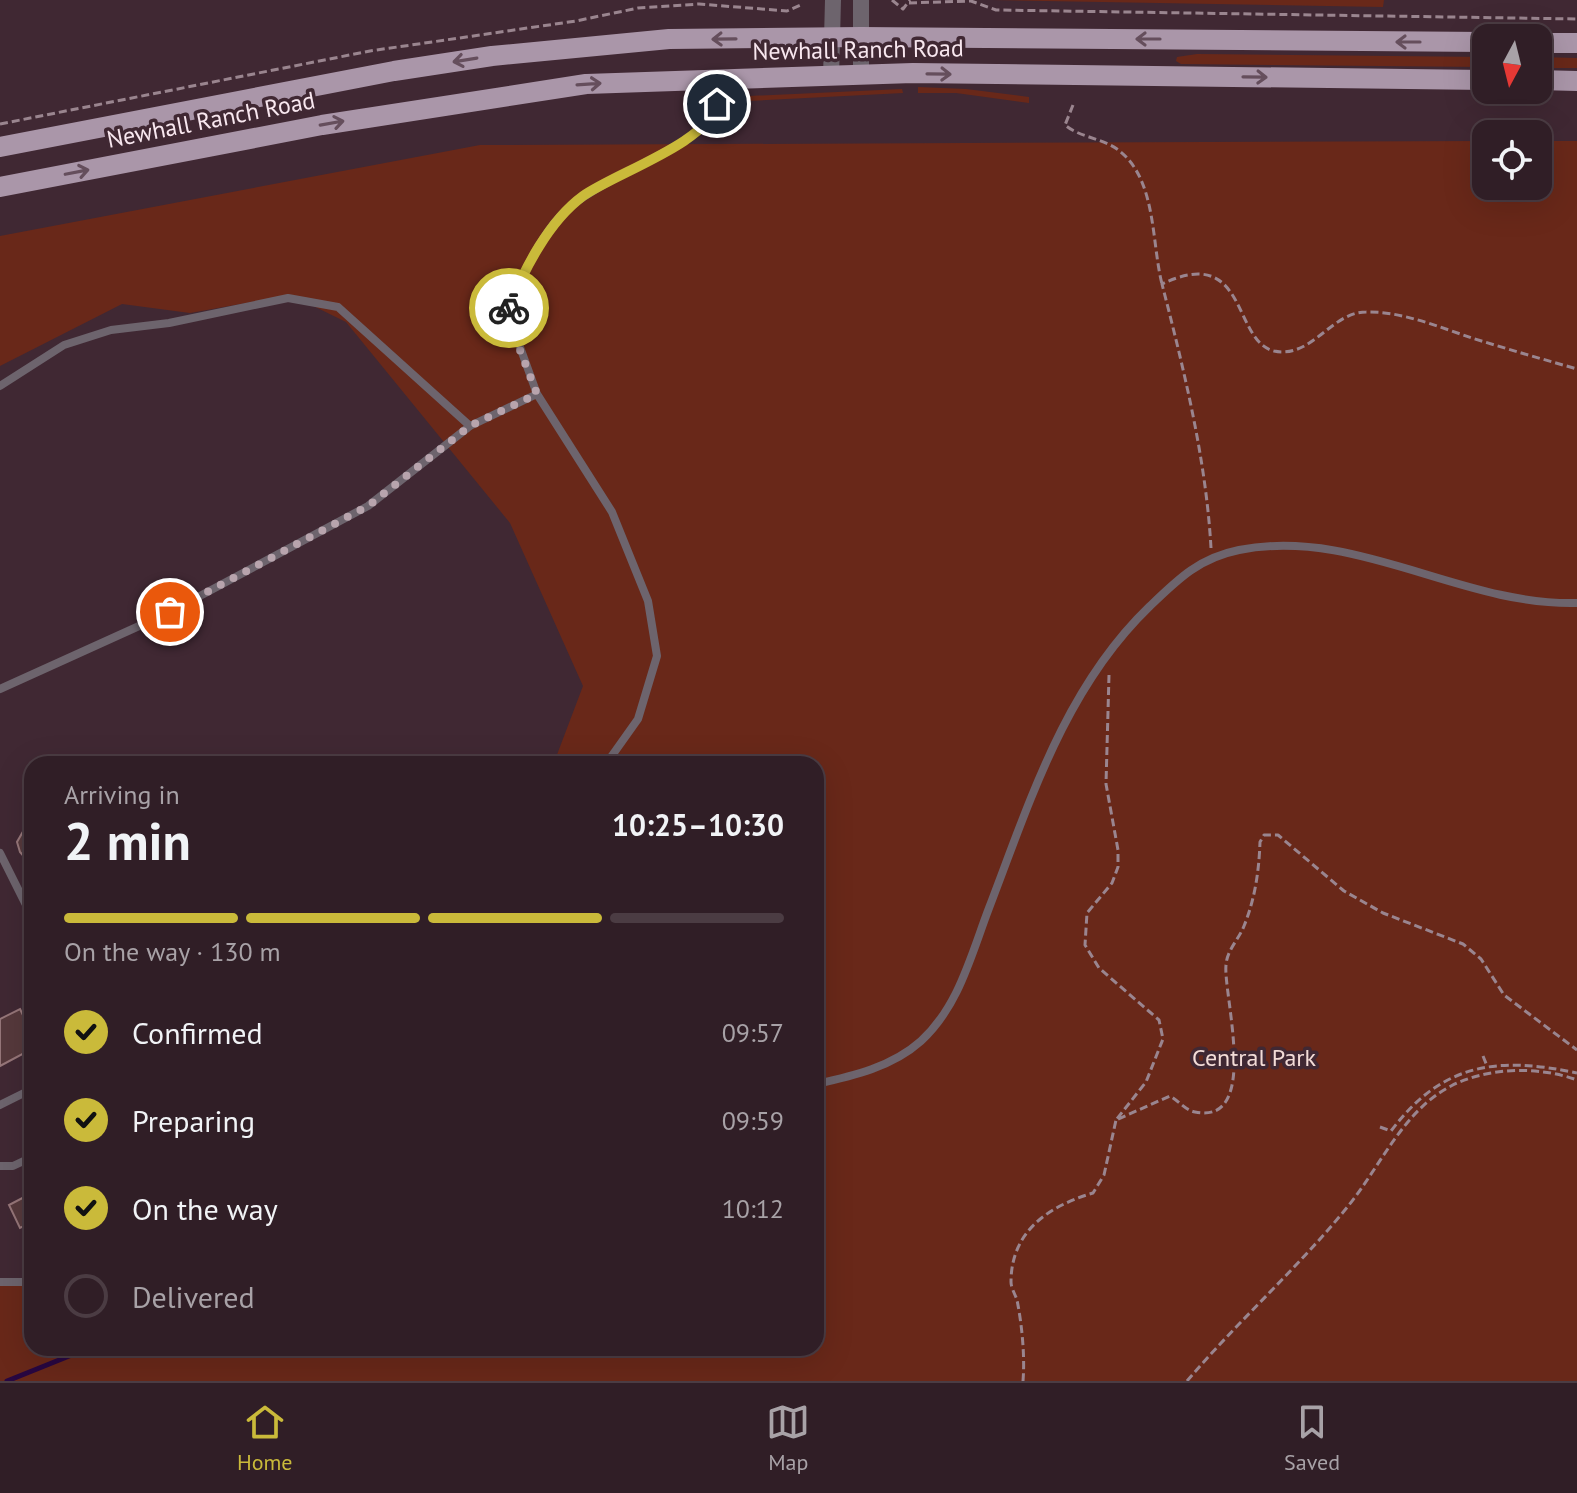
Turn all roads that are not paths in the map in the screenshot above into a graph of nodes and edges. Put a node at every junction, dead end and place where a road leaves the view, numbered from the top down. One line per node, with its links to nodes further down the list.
1 (833, 0): 4 (street)
2 (861, 0): 3 (street)
3 (861, 37): 4 (main road, Newhall Ranch Road); 5 (main road, Newhall Ranch Road, one-way to 3); 8 (street)
4 (830, 38): 10 (street); 14 (main road, Newhall Ranch Road, one-way to 14)
5 (1472, 42)
6 (1552, 43): 7 (main road)
7 (1577, 43)
8 (861, 76): 10 (main road, Newhall Ranch Road); 11 (main road, Newhall Ranch Road, one-way to 11)
9 (717, 77): 10 (main road, Newhall Ranch Road); 15 (main road, Newhall Ranch Road, one-way to 9); 17 (lane)
10 (831, 77)
11 (1472, 80)
12 (1552, 80): 13 (main road)
13 (1577, 81)
14 (0, 147)
15 (0, 187)
16 (0, 386): 18 (lane)
17 (537, 394): 18 (lane); 21 (lane)
18 (470, 426): 20 (lane)
19 (1577, 603): 24 (lane)
20 (0, 689)
21 (612, 756)
22 (1, 855): 23 (lane)
23 (24, 901)
24 (824, 1082)
25 (24, 1093): 26 (lane)
26 (0, 1105)
27 (24, 1161): 28 (lane)
28 (0, 1166)
29 (0, 1282): 30 (lane)
30 (24, 1282)

